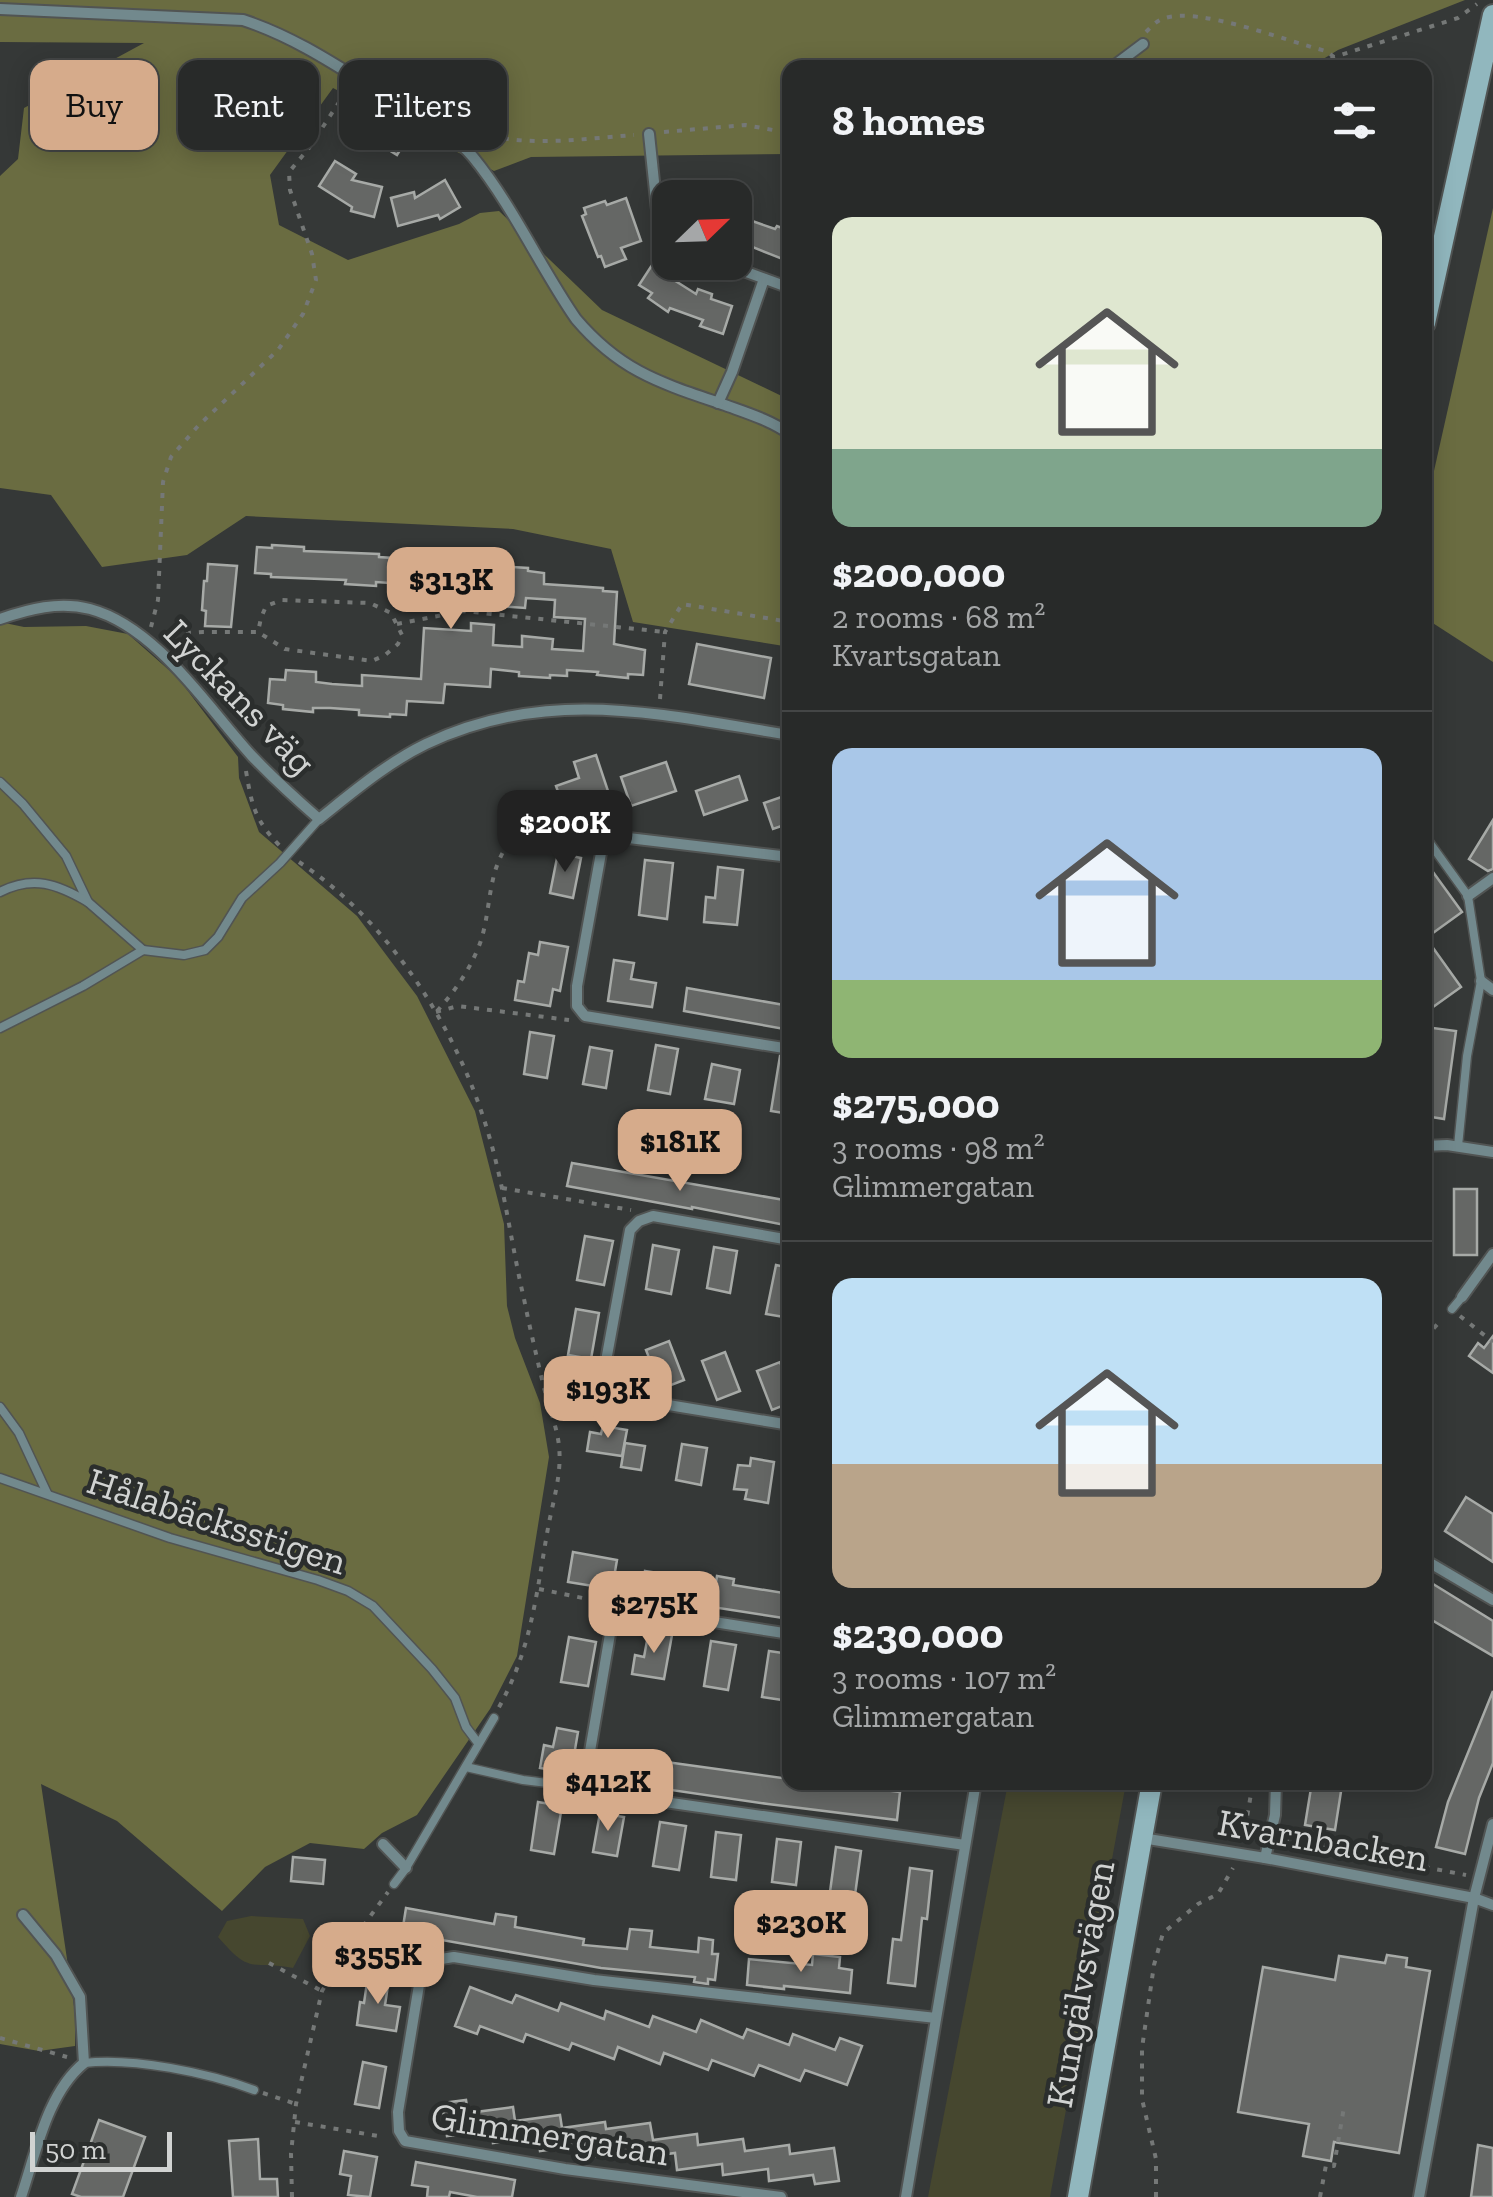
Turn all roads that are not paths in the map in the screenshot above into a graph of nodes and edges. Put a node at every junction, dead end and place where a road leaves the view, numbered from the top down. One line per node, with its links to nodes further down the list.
1 (0, 8): 11 (street)
2 (1493, 15): 10 (main road)
3 (1144, 44): 4 (street)
4 (1122, 60)
5 (650, 134): 6 (street)
6 (654, 180)
7 (752, 274): 8 (street)
8 (764, 279): 9 (street); 11 (street)
9 (782, 285)
10 (1432, 291)
11 (718, 403): 12 (street)
12 (782, 430)
13 (0, 618): 16 (street, Lyckans väg)
14 (782, 735): 16 (street)
15 (0, 782): 22 (lane)
16 (319, 819): 23 (lane)
17 (1432, 846): 21 (lane)
18 (782, 856): 27 (street)
19 (1493, 878): 21 (street)
20 (0, 892): 22 (lane)
21 (1468, 896): 24 (lane)
22 (88, 902): 23 (lane)
23 (143, 950): 26 (lane)
24 (1482, 981): 25 (street); 29 (lane)
25 (1493, 990)
26 (0, 1028)
27 (782, 1047)
28 (1432, 1146): 29 (street)
29 (1458, 1146): 30 (street)
30 (1493, 1152)
31 (782, 1239): 36 (street)
32 (1493, 1254): 33 (street)
33 (1462, 1297): 34 (lane)
34 (1452, 1309)
35 (0, 1407): 38 (lane, Hålabäcksstigen)
36 (782, 1423)
37 (0, 1478): 38 (lane, Hålabäcksstigen)
38 (47, 1493): 43 (lane, Hålabäcksstigen)
39 (1432, 1564): 40 (street)
40 (1493, 1600)
41 (782, 1633): 45 (street)
42 (494, 1718): 43 (lane)
43 (478, 1742): 44 (lane)
44 (466, 1767): 45 (lane); 54 (lane)
45 (597, 1789): 52 (street)
46 (975, 1790): 52 (street)
47 (1151, 1790): 50 (main road, Kungälvsvägen)
48 (1276, 1790): 53 (street)
49 (1493, 1824): 56 (street)
50 (1142, 1838): 53 (street, Kvarnbacken); 65 (main road, Kungälvsvägen)
51 (383, 1844): 54 (street)
52 (966, 1845): 59 (street)
53 (1265, 1858): 56 (street, Kvarnbacken)
54 (406, 1868): 55 (lane)
55 (394, 1884)
56 (1474, 1898): 57 (street, Kvarnbacken); 66 (street)
57 (1493, 1904)
58 (23, 1914): 60 (street)
59 (936, 2018): 63 (street, Glimmergatan); 64 (street)
60 (84, 2063): 61 (lane); 62 (street)
61 (254, 2090)
62 (21, 2197)
63 (781, 2197)
64 (906, 2197)
65 (1078, 2197)
66 (1419, 2197)

